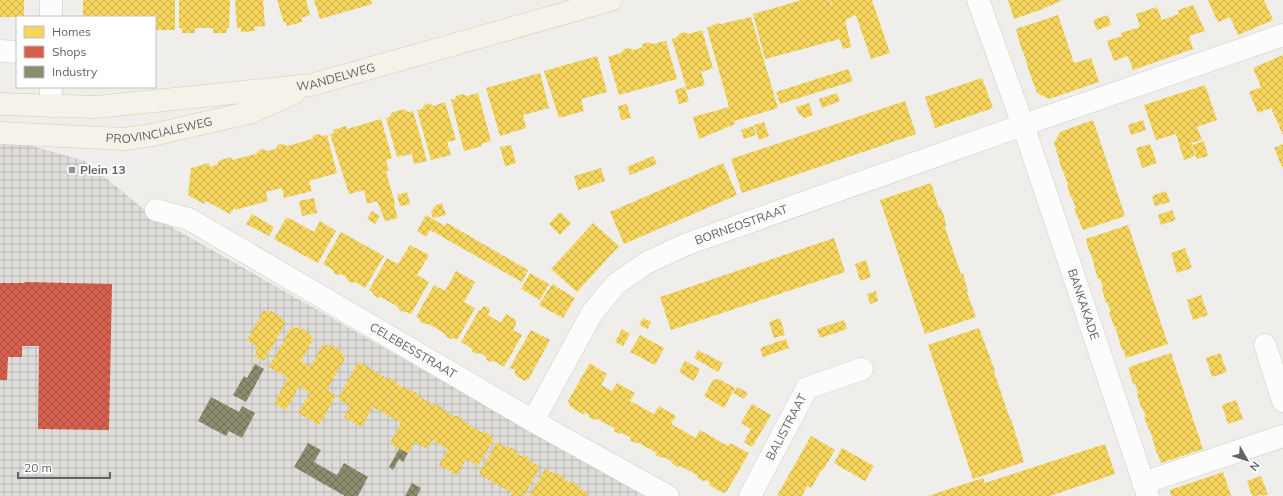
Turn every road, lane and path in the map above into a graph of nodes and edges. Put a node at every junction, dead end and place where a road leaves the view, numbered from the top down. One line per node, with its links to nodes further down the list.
1 (51, 0): 4 (street)
2 (611, 0): 8 (main road, WANDELWEG)
3 (978, 0): 11 (street, BANKAKADE)
4 (51, 16)
5 (1283, 35): 11 (street)
6 (0, 51): 7 (street)
7 (16, 52)
8 (311, 85): 9 (main road, WANDELWEG); 12 (main road, PROVINCIALEWEG)
9 (51, 96): 10 (main road)
10 (0, 104)
11 (1023, 125): 17 (street, BORNEOSTRAAT); 19 (street, BANKAKADE)
12 (0, 133)
13 (156, 210): 17 (street, CELEBESSTRAAT)
14 (1265, 345): 16 (street)
15 (862, 369): 21 (street, BALISTRAAT)
16 (1283, 401)
17 (533, 421): 20 (street, CELEBESSTRAAT)
18 (1283, 436): 19 (street, BANKAKADE)
19 (1146, 490)
20 (668, 496)
21 (750, 496)

